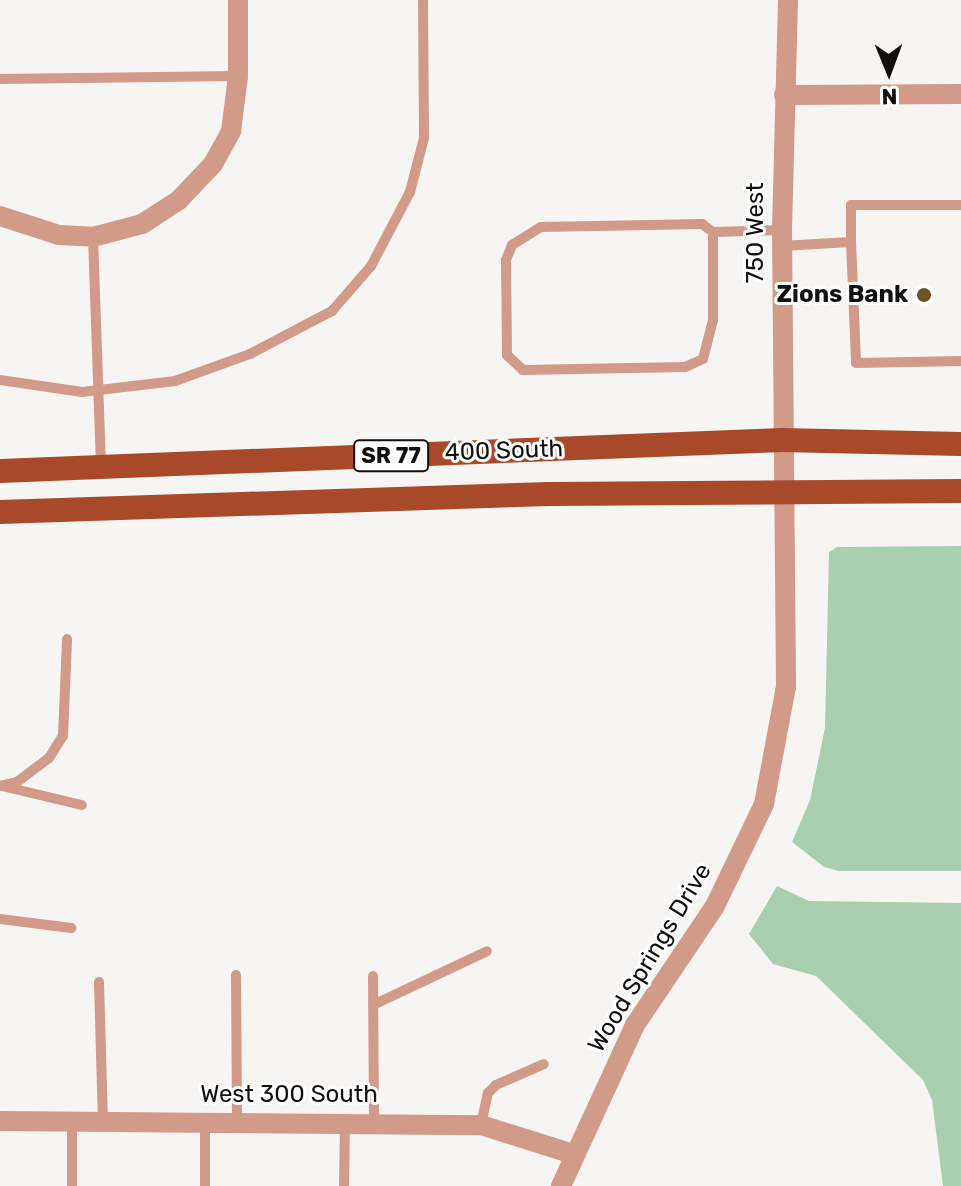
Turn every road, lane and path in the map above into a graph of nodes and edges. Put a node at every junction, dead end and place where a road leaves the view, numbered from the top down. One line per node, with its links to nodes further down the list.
1 (238, 0): 4 (street)
2 (423, 0): 16 (lane)
3 (788, 0): 7 (street, 750 West)
4 (238, 76): 5 (lane); 11 (street)
5 (0, 79)
6 (961, 94): 7 (street)
7 (784, 95): 12 (street, 750 West)
8 (961, 205): 13 (lane)
9 (0, 216): 11 (street)
10 (713, 232): 10 (lane); 12 (lane)
11 (93, 237): 16 (lane)
12 (782, 238): 13 (lane); 17 (street, 750 West)
13 (851, 242): 14 (lane)
14 (961, 361)
15 (0, 380): 16 (lane)
16 (100, 391): 19 (lane)
17 (782, 440): 18 (main road, 400 South / SR 77); 19 (main road, 400 South / SR 77); 21 (street, 750 West)
18 (961, 444)
19 (101, 467): 20 (main road, 400 South / SR 77)
20 (0, 471)
21 (783, 478): 22 (main road, 400 South / SR 77); 23 (main road, 400 South / SR 77); 43 (street, Wood Springs Drive)
22 (961, 491)
23 (0, 512)
24 (67, 639): 25 (lane)
25 (1, 786): 26 (lane)
26 (82, 805)
27 (0, 919): 28 (lane)
28 (71, 928)
29 (487, 951): 33 (lane)
30 (236, 975): 41 (lane)
31 (373, 976): 33 (lane)
32 (99, 982): 39 (lane)
33 (373, 1005): 36 (lane)
34 (544, 1064): 42 (lane)
35 (345, 1120): 36 (street, West 300 South); 41 (street, West 300 South); 46 (lane)
36 (374, 1120): 42 (street, West 300 South)
37 (0, 1121): 38 (street, West 300 South)
38 (72, 1121): 39 (street, West 300 South); 44 (lane)
39 (103, 1121): 40 (street, West 300 South)
40 (205, 1121): 41 (street, West 300 South); 45 (lane)
41 (237, 1121)
42 (481, 1125): 43 (street, West 300 South)
43 (573, 1154): 47 (street, Wood Springs Drive)
44 (72, 1186)
45 (205, 1186)
46 (344, 1186)
47 (561, 1186)

